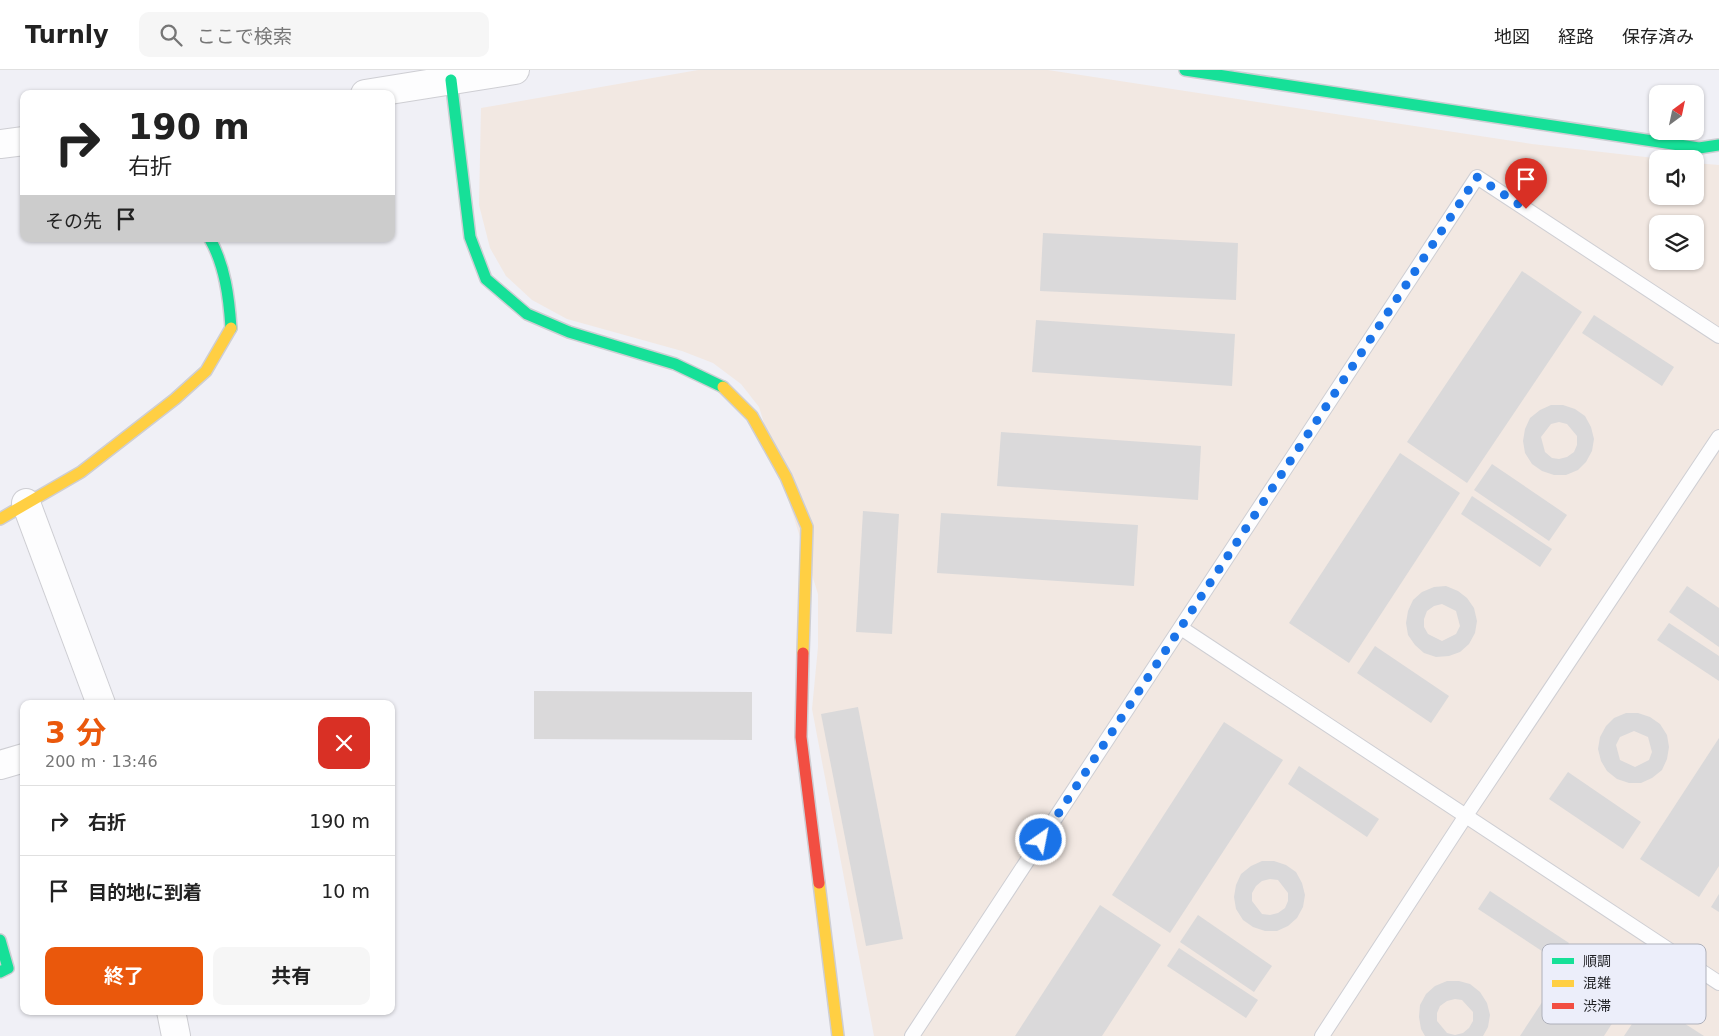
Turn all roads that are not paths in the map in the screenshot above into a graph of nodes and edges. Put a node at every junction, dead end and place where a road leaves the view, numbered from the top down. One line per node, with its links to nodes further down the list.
1 (515, 70): 3 (street)
2 (1185, 70): 7 (street)
3 (451, 80): 4 (street); 25 (street)
4 (390, 90)
5 (20, 142): 6 (street)
6 (0, 144)
7 (1719, 145)
8 (212, 242): 11 (street)
9 (1719, 336): 13 (lane)
10 (1719, 437): 17 (lane)
11 (26, 503): 12 (street); 14 (street)
12 (0, 519)
13 (1181, 628): 17 (lane); 26 (lane)
14 (100, 700)
15 (20, 759): 16 (street)
16 (0, 765)
17 (1465, 817): 19 (lane); 27 (lane)
18 (0, 940): 20 (street)
19 (1659, 944)
20 (0, 972)
21 (1706, 975): 22 (lane)
22 (1719, 983)
23 (172, 1015): 24 (street)
24 (176, 1036)
25 (838, 1036)
26 (912, 1036)
27 (1322, 1036)

